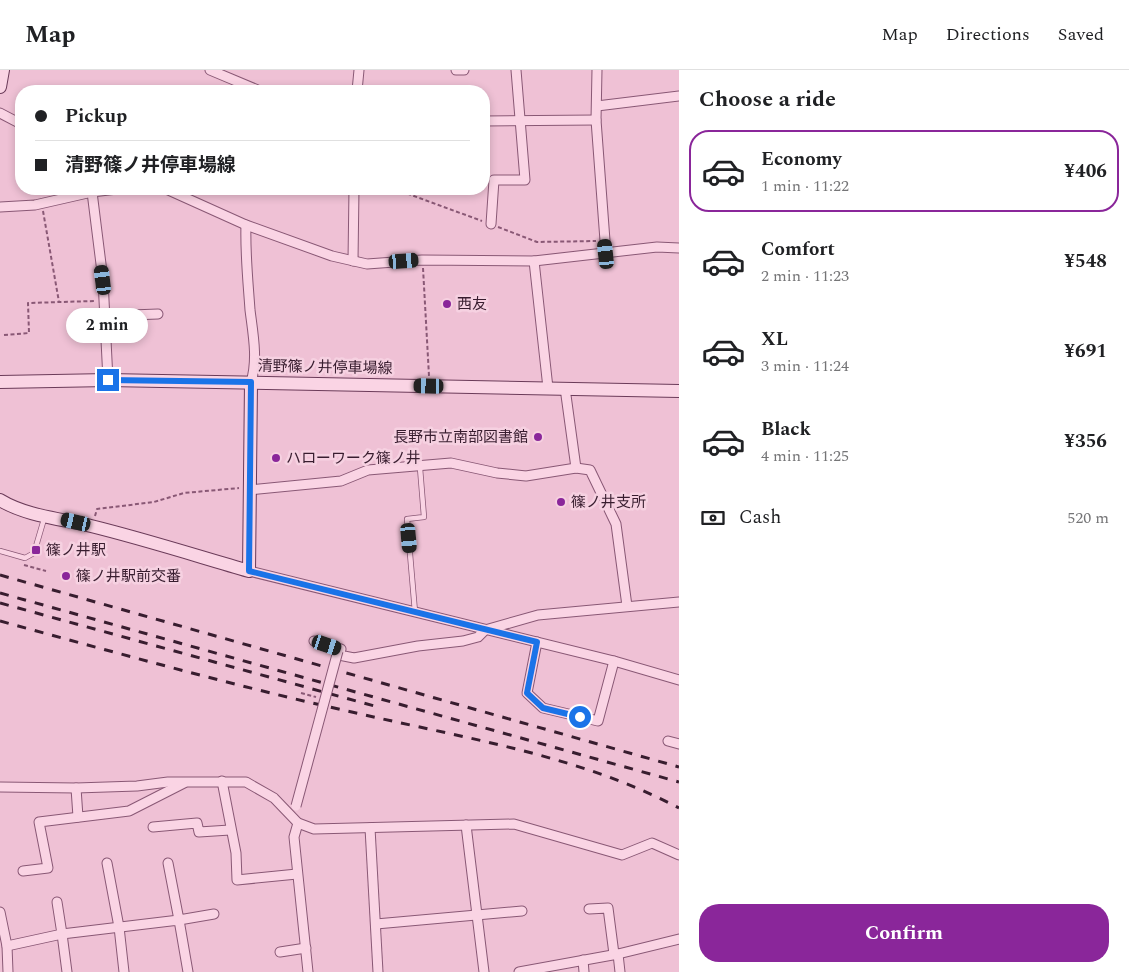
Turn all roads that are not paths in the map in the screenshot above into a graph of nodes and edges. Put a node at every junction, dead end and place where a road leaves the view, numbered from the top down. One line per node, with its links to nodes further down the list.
1 (3, 70): 10 (main road)
2 (210, 70): 8 (street)
3 (359, 70): 9 (street)
4 (456, 70): 5 (street)
5 (464, 70)
6 (516, 70): 14 (street)
7 (597, 70): 12 (street)
8 (246, 85)
9 (358, 85)
10 (0, 87)
11 (679, 96): 12 (street)
12 (598, 106): 15 (street)
13 (0, 113): 16 (street)
14 (519, 120): 15 (street); 17 (street); 23 (street)
15 (596, 120): 26 (street)
16 (15, 121)
17 (490, 121)
18 (78, 195): 22 (street)
19 (92, 195): 30 (street)
20 (179, 195): 24 (street)
21 (354, 195): 27 (street)
22 (0, 207)
23 (491, 224)
24 (246, 225): 27 (street); 33 (street)
25 (679, 248): 26 (street)
26 (606, 254): 28 (street)
27 (352, 261): 28 (street)
28 (534, 261): 34 (street)
29 (158, 314): 30 (street)
30 (105, 316): 31 (street)
31 (108, 380): 32 (main road, 清野篠ノ井停車場線); 33 (main road, 清野篠ノ井停車場線)
32 (0, 382)
33 (251, 382): 34 (main road, 清野篠ノ井停車場線); 39 (main road)
34 (548, 388): 35 (main road, 清野篠ノ井停車場線)
35 (565, 388): 36 (main road, 清野篠ノ井停車場線); 38 (street)
36 (679, 391)
37 (420, 468): 38 (street); 39 (street); 46 (lane)
38 (576, 468): 45 (street)
39 (249, 488): 43 (main road)
40 (0, 500): 41 (main road)
41 (45, 515): 42 (lane); 43 (main road)
42 (0, 552)
43 (249, 571): 46 (street)
44 (679, 602): 45 (street)
45 (626, 606): 47 (street)
46 (415, 613): 47 (street)
47 (484, 630): 48 (street); 49 (street)
48 (314, 640)
49 (537, 642): 51 (street); 51 (street)
50 (338, 651): 61 (street, bridge)
51 (614, 661): 52 (street)
52 (679, 680)
53 (320, 698): 56 (street)
54 (668, 740): 55 (street)
55 (679, 744)
56 (303, 758)
57 (222, 781): 58 (street); 63 (street); 67 (street)
58 (185, 782): 60 (street); 62 (street)
59 (0, 787): 60 (street)
60 (76, 788): 62 (street)
61 (296, 806)
62 (78, 817): 71 (street)
63 (298, 823): 66 (street); 72 (street)
64 (466, 825): 66 (street); 68 (street); 78 (street)
65 (153, 827): 67 (street)
66 (370, 828): 80 (street)
67 (230, 830): 72 (street)
68 (679, 855)
69 (107, 863): 81 (street)
70 (168, 863): 79 (street)
71 (23, 871)
72 (297, 874): 85 (street)
73 (57, 902): 82 (street)
74 (589, 909): 87 (street)
75 (522, 911): 78 (street)
76 (0, 912): 84 (street)
77 (214, 914): 79 (street)
78 (475, 915): 80 (street); 95 (street)
79 (179, 920): 81 (street); 92 (street)
80 (376, 924): 94 (street)
81 (119, 927): 82 (street); 91 (street)
82 (62, 934): 84 (street); 90 (street)
83 (679, 939): 87 (street)
84 (7, 946): 89 (street)
85 (306, 948): 86 (street); 93 (street)
86 (280, 952)
87 (616, 954): 88 (street); 98 (street)
88 (583, 960): 96 (street); 97 (street)
89 (8, 972)
90 (67, 972)
91 (124, 972)
92 (188, 972)
93 (308, 972)
94 (378, 972)
95 (484, 972)
96 (519, 972)
97 (584, 972)
98 (620, 972)

